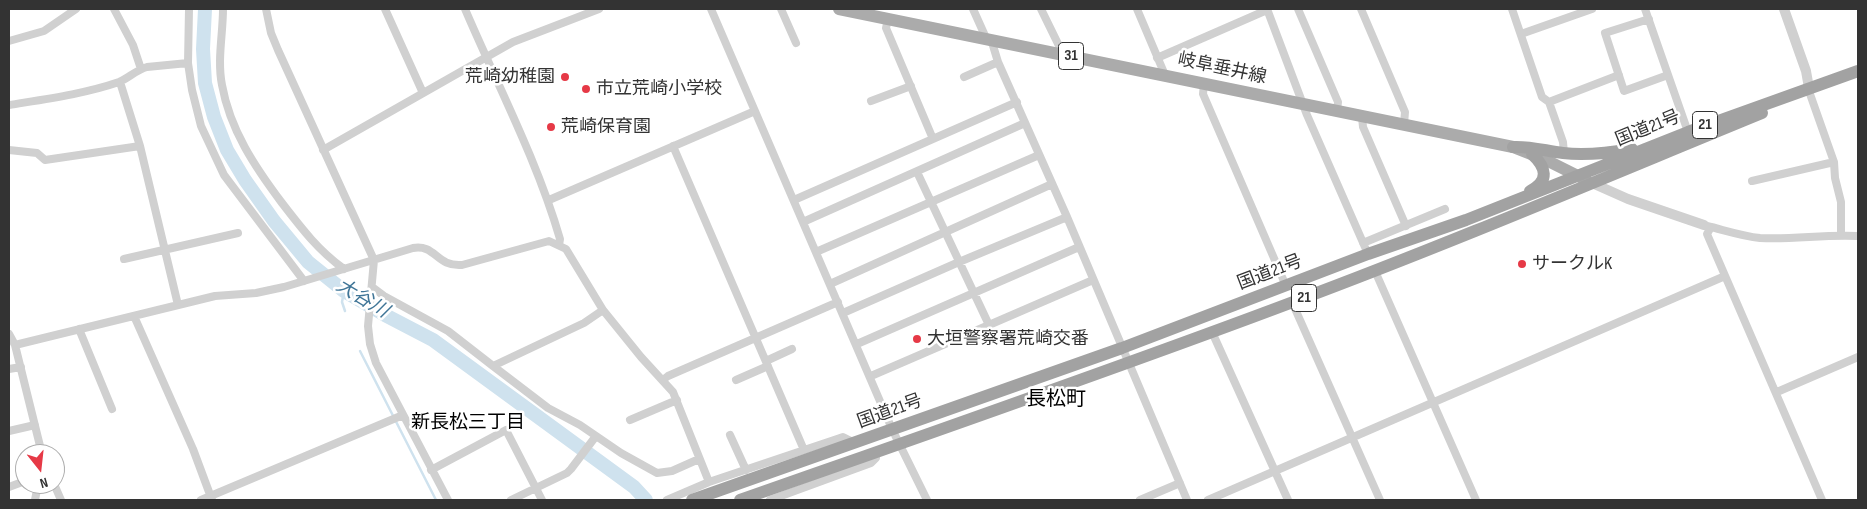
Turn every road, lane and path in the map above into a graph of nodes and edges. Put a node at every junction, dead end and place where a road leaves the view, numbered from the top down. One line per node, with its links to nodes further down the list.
1 (76, 9): 26 (street)
2 (114, 9): 33 (street)
3 (189, 9): 31 (street)
4 (222, 9): 92 (street)
5 (266, 9): 61 (street)
6 (385, 9): 43 (street)
7 (465, 9): 29 (street)
8 (599, 9): 29 (street)
9 (711, 9): 50 (street)
10 (781, 9): 27 (street)
11 (844, 9): 22 (main road, 岐阜垂井線 / 31)
12 (973, 9): 25 (street)
13 (1040, 9): 28 (street)
14 (1137, 9): 30 (street)
15 (1267, 9): 30 (street); 47 (street)
16 (1298, 9): 49 (street)
17 (1361, 9): 53 (street)
18 (1512, 9): 24 (street)
19 (1592, 9): 24 (street)
20 (1645, 9): 23 (street)
21 (1784, 9): 42 (street)
22 (888, 18): 25 (main road, 岐阜垂井線 / 31); 41 (street)
23 (1649, 19): 35 (street); 37 (street)
24 (1521, 34): 46 (street)
25 (988, 39): 28 (main road, 岐阜垂井線 / 31); 32 (street)
26 (9, 41)
27 (796, 43)
28 (1063, 54): 36 (main road, 岐阜垂井線 / 31)
29 (487, 56): 43 (street); 71 (street)
30 (1157, 58): 36 (street)
31 (188, 62): 33 (street); 96 (street)
32 (998, 62): 38 (street); 45 (street)
33 (141, 69): 39 (street)
34 (1858, 72): 42 (highway, 国道21号 / 21)
35 (1668, 74): 37 (street); 54 (street)
36 (1165, 75): 40 (main road, 岐阜垂井線 / 31)
37 (1619, 75): 46 (street)
38 (964, 77)
39 (120, 82): 48 (street); 57 (street)
40 (1204, 83): 47 (main road, 岐阜垂井線 / 31); 98 (street)
41 (911, 86): 44 (street); 55 (street)
42 (1810, 91): 54 (highway, 国道21号 / 21); 65 (street); 69 (highway, 国道21号 / 21)
43 (423, 93): 61 (street)
44 (871, 101)
45 (1017, 102): 52 (street); 55 (street)
46 (1549, 102): 62 (street)
47 (1303, 104): 49 (main road, 岐阜垂井線 / 31); 86 (street)
48 (9, 105)
49 (1337, 110): 51 (main road, 岐阜垂井線 / 31)
50 (755, 111): 58 (street); 72 (street)
51 (1362, 117): 53 (main road, 岐阜垂井線 / 31); 78 (street)
52 (1025, 123): 64 (street); 66 (street)
53 (1404, 124): 59 (main road, 岐阜垂井線 / 31)
54 (1688, 132): 56 (highway, 国道21号 / 21)
55 (933, 139): 72 (street)
56 (1669, 140): 62 (highway, 21); 67 (highway, 国道21号 / 21)
57 (140, 146): 60 (street); 87 (street)
58 (673, 146): 71 (street); 111 (street)
59 (1513, 147): 62 (highway, 21); 63 (main road, 岐阜垂井線 / 31)
60 (9, 150)
61 (323, 150): 90 (street)
62 (1564, 153)
63 (1532, 154): 67 (main road, 岐阜垂井線 / 31); 76 (highway, 21)
64 (1039, 155): 70 (street); 73 (street)
65 (1834, 162): 68 (street); 82 (street)
66 (917, 172): 73 (street); 77 (street)
67 (1578, 176): 69 (main road, 岐阜垂井線 / 31); 76 (highway, 国道21号 / 21)
68 (1752, 181)
69 (1592, 183): 79 (street); 93 (highway, 国道21号 / 21)
70 (1052, 184): 75 (street); 81 (street)
71 (549, 200): 84 (street)
72 (794, 200): 77 (street)
73 (931, 202): 81 (street); 88 (street)
74 (1445, 209): 78 (street)
75 (1067, 217): 85 (street); 91 (street)
76 (1466, 220): 86 (highway, 国道21号 / 21)
77 (803, 222): 88 (street)
78 (1406, 226): 86 (street)
79 (1707, 226): 82 (street); 94 (street)
80 (238, 233): 87 (street)
81 (945, 233): 91 (street); 97 (street)
82 (1841, 235): 83 (street)
83 (1858, 236)
84 (559, 245): 90 (street); 104 (street)
85 (1080, 247): 95 (street); 100 (street)
86 (1365, 249): 98 (highway, 国道21号 / 21)
87 (164, 251): 89 (street); 103 (street)
88 (816, 252): 97 (street)
89 (124, 259)
90 (374, 260): 92 (street); 99 (street)
91 (959, 262): 100 (street); 105 (street)
92 (343, 270): 96 (street)
93 (1375, 270): 102 (highway, 国道21号 / 21); 127 (street)
94 (1725, 276): 125 (street); 127 (street)
95 (1093, 280): 107 (street); 114 (street)
96 (306, 281): 103 (street)
97 (830, 284): 101 (street)
98 (1286, 286): 114 (highway, 国道21号 / 21)
99 (372, 290): 119 (street); 129 (street)
100 (974, 294): 107 (street); 112 (street)
101 (838, 302): 105 (street); 111 (street)
102 (1292, 302): 109 (highway, 国道21号 / 21); 135 (street)
103 (178, 305): 106 (street)
104 (603, 310): 119 (street); 123 (street)
105 (843, 314): 112 (street)
106 (134, 316): 108 (street); 149 (street)
107 (989, 325): 122 (street)
108 (79, 329): 113 (street); 128 (street)
109 (1212, 332): 117 (highway, 国道21号 / 21); 145 (street)
110 (9, 334): 113 (street)
111 (756, 337): 118 (street); 123 (street)
112 (857, 344): 122 (street)
113 (15, 345): 120 (street)
114 (1122, 348): 117 (street); 132 (highway, 国道21号 / 21)
115 (792, 349): 118 (street)
116 (1858, 357): 125 (street)
117 (1130, 363): 139 (highway, 国道21号 / 21); 147 (street)
118 (767, 364): 124 (street); 140 (street)
119 (493, 366): 136 (street)
120 (21, 367): 121 (street); 131 (street)
121 (9, 369)
122 (870, 376): 132 (street)
123 (663, 380): 126 (street)
124 (736, 380)
125 (1777, 392): 165 (street)
126 (677, 400): 130 (street); 142 (street)
127 (1433, 402): 135 (street); 164 (street)
128 (112, 409)
129 (403, 415): 143 (street); 149 (street)
130 (630, 420)
131 (35, 424): 133 (street); 138 (street)
132 (892, 429): 137 (highway, 国道21号 / 21); 139 (street)
133 (9, 431)
134 (730, 434): 144 (street)
135 (1353, 436): 145 (street); 163 (street)
136 (594, 438): 142 (street); 148 (street)
137 (856, 443): 140 (street); 155 (highway, 国道21号 / 21)
138 (40, 444)
139 (899, 444): 141 (highway, 国道21号 / 21); 158 (street)
140 (804, 450): 144 (street)
141 (876, 452): 156 (highway, 国道21号 / 21); 157 (street)
142 (700, 459): 146 (street)
143 (431, 470): 148 (street); 151 (street)
144 (746, 470): 146 (street)
145 (1273, 471): 161 (street); 162 (street)
146 (709, 482): 154 (street)
147 (1180, 483): 159 (street); 160 (street)
148 (535, 488): 152 (street); 153 (street)
149 (211, 498): 150 (street)
150 (201, 500)
151 (448, 500)
152 (511, 500)
153 (542, 500)
154 (669, 500)
155 (692, 500)
156 (740, 500)
157 (770, 500)
158 (927, 500)
159 (1140, 500)
160 (1187, 500)
161 (1208, 500)
162 (1288, 500)
163 (1380, 500)
164 (1476, 500)
165 (1822, 500)

